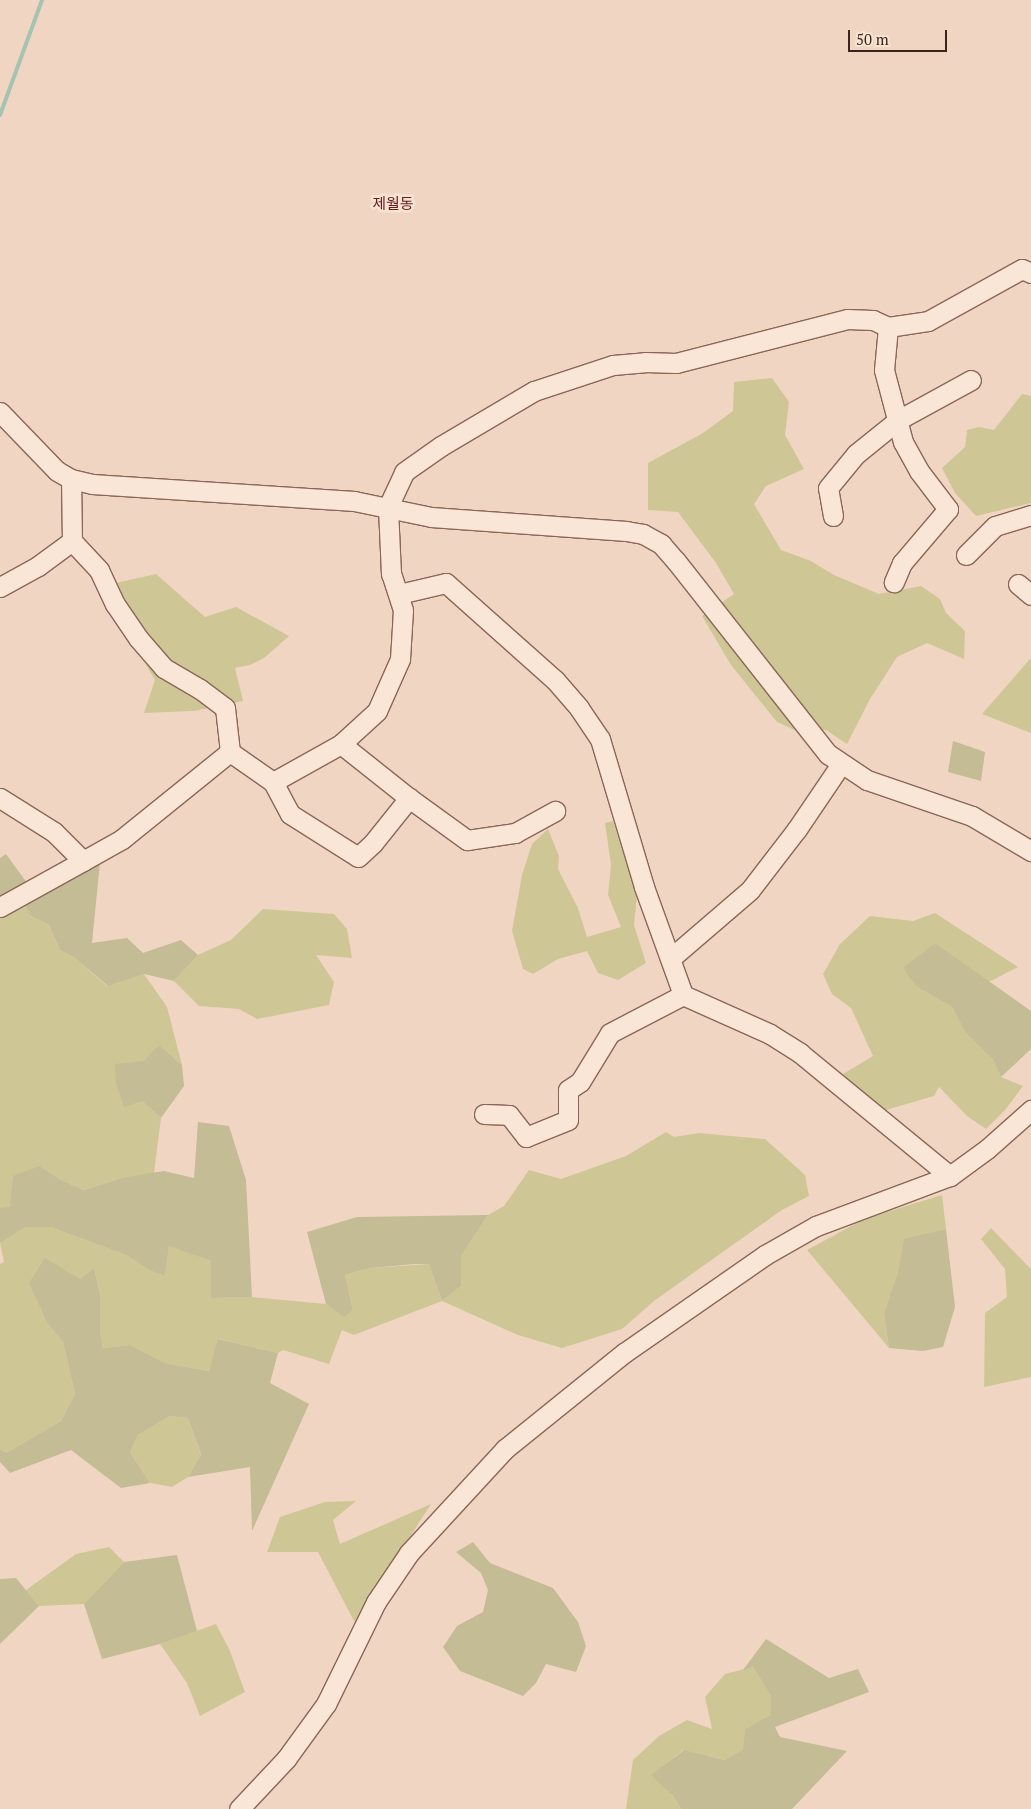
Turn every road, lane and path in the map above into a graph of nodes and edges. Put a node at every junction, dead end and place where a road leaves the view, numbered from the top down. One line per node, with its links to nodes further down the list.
1 (1031, 273): 2 (street)
2 (888, 328): 5 (street); 7 (street)
3 (971, 380): 5 (street)
4 (0, 412): 6 (street)
5 (898, 420): 9 (street); 12 (street)
6 (71, 479): 7 (street); 10 (street)
7 (388, 507): 14 (street); 17 (street)
8 (1031, 515): 11 (street)
9 (833, 516)
10 (72, 541): 13 (street); 16 (street)
11 (966, 555)
12 (894, 582)
13 (0, 587)
14 (399, 594): 15 (street); 25 (street)
15 (341, 744): 18 (street); 20 (street)
16 (230, 752): 18 (street); 23 (street)
17 (841, 764): 22 (street); 25 (street)
18 (273, 782): 20 (street)
19 (0, 798): 23 (street)
20 (409, 798): 21 (street)
21 (555, 811)
22 (1031, 851)
23 (83, 861): 24 (street)
24 (0, 907)
25 (671, 958): 26 (street)
26 (683, 995): 28 (street); 29 (street)
27 (1031, 1110): 29 (street)
28 (484, 1114)
29 (950, 1176): 30 (street)
30 (239, 1809)

